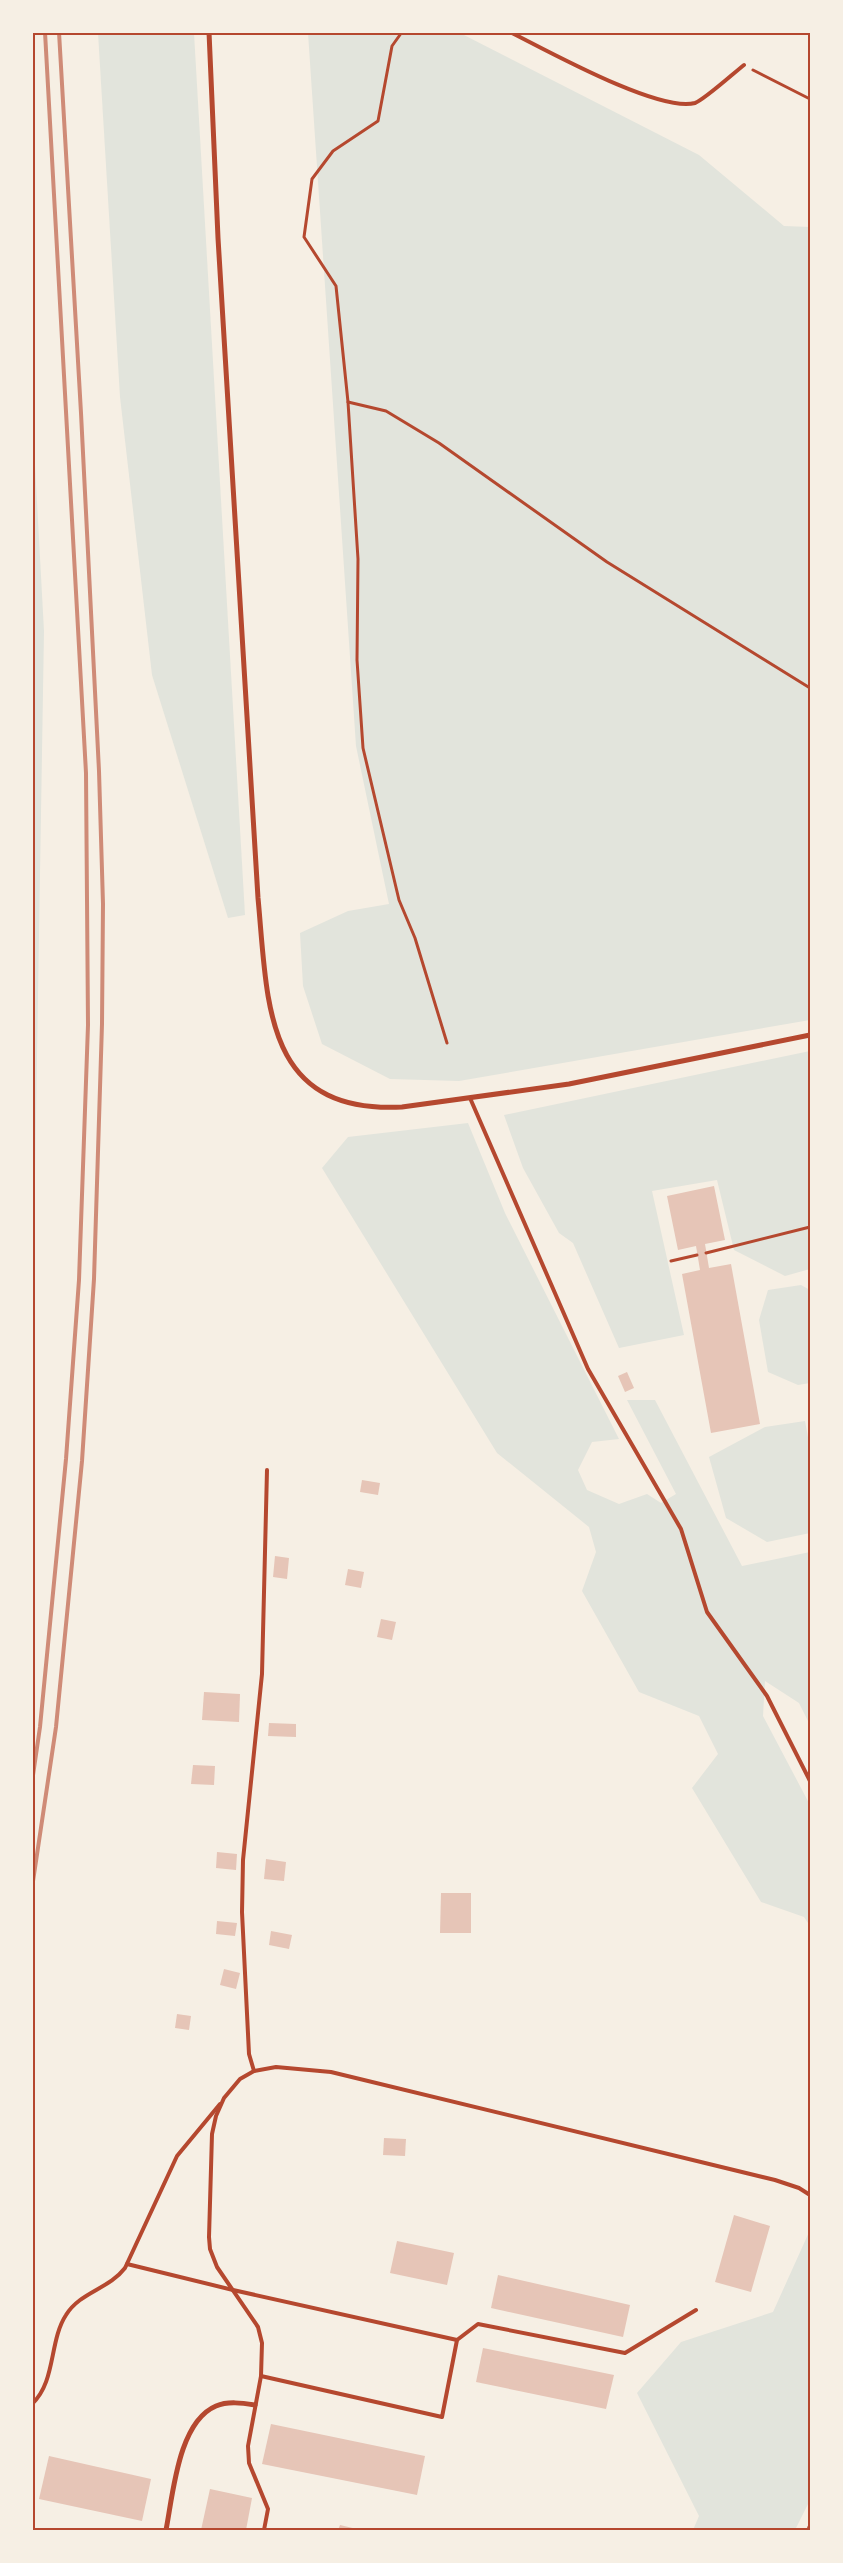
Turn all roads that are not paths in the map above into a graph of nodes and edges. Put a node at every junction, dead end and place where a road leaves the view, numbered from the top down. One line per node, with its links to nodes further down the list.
1 (208, 32): 5 (street)
2 (510, 32): 3 (lane)
3 (744, 65)
4 (810, 1035): 5 (street)
5 (470, 1098): 7 (lane)
6 (267, 1470): 8 (lane)
7 (810, 1781)
8 (254, 2071): 9 (lane); 10 (lane)
9 (224, 2098): 11 (lane); 12 (lane)
10 (810, 2195)
11 (127, 2264): 12 (lane); 16 (lane)
12 (233, 2290): 14 (lane); 15 (lane)
13 (696, 2310): 14 (lane)
14 (457, 2340): 15 (lane)
15 (261, 2376): 17 (lane)
16 (32, 2404)
17 (254, 2405): 18 (street); 19 (lane)
18 (166, 2530)
19 (264, 2530)

